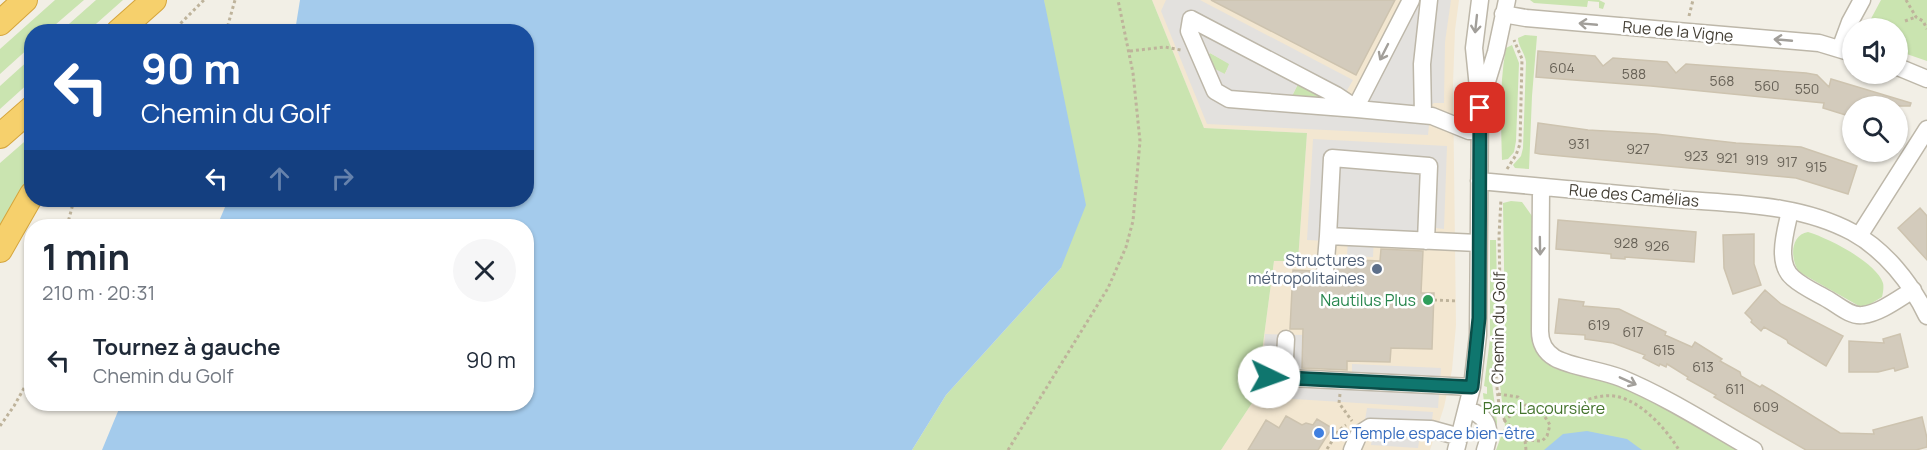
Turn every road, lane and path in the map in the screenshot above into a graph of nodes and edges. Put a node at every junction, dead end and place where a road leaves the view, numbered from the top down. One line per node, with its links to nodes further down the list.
1 (25, 0): 18 (highway)
2 (154, 0): 19 (highway)
3 (160, 0): 20 (highway)
4 (204, 0): 21 (path)
5 (235, 0): 22 (path)
6 (1118, 0): 26 (path)
7 (1411, 0): 31 (street, one-way to 31)
8 (1429, 0): 33 (street)
9 (1480, 0): 30 (street, Chemin du Golf, one-way to 30)
10 (1693, 0): 15 (path)
11 (1862, 0): 16 (street)
12 (1906, 0): 14 (path)
13 (1505, 7): 25 (street, Rue de la Vigne, one-way to 13); 30 (street, Chemin du Golf)
14 (1916, 17): 17 (path); 23 (path)
15 (1688, 18)
16 (1852, 18)
17 (1908, 20)
18 (0, 23)
19 (127, 24)
20 (146, 24)
21 (180, 24)
22 (228, 24)
23 (1927, 29)
24 (1515, 37): 37 (path)
25 (1842, 50)
26 (1130, 51): 27 (path); 68 (path)
27 (1200, 56): 31 (street); 31 (street)
28 (1908, 72): 29 (street)
29 (1927, 79)
30 (1480, 108): 35 (street, Chemin du Golf)
31 (1357, 109): 33 (street)
32 (24, 115): 36 (highway)
33 (1423, 115): 35 (street)
34 (1927, 129): 44 (street)
35 (1479, 131): 38 (street, Chemin du Golf)
36 (0, 136)
37 (1508, 166)
38 (1479, 181): 39 (street, Rue des Camélias); 46 (street, Chemin du Golf)
39 (1541, 187): 42 (street, Rue des Camélias); 74 (street, one-way to 74)
40 (1500, 204): 56 (path, Chemin du Golf)
41 (25, 207): 47 (highway)
42 (1790, 211): 44 (street, Rue des Camélias); 49 (street)
43 (1328, 236): 45 (street); 45 (street); 48 (street)
44 (1859, 236): 49 (street, Rue des Camélias)
45 (1426, 241): 46 (street)
46 (1478, 243): 54 (street, Chemin du Golf)
47 (0, 250)
48 (1325, 272)
49 (1913, 290): 52 (street, Rue des Camélias)
50 (1434, 300): 51 (path)
51 (1458, 301)
52 (1927, 316)
53 (1286, 339): 54 (street)
54 (1472, 387): 59 (street, Chemin du Golf)
55 (24, 388): 63 (path)
56 (1497, 394): 58 (path); 61 (path, Chemin du Golf)
57 (1339, 403): 62 (path)
58 (1529, 409): 60 (path); 61 (path)
59 (1467, 410): 66 (street, Chemin du Golf); 71 (street)
60 (1542, 412): 65 (path); 73 (path)
61 (1503, 420): 65 (path)
62 (1352, 421): 64 (path); 69 (path)
63 (0, 426)
64 (1356, 426)
65 (1525, 440): 72 (path)
66 (1458, 443): 70 (street)
67 (1321, 446): 69 (path)
68 (1008, 450)
69 (1328, 450)
70 (1352, 450)
71 (1485, 450)
72 (1526, 450)
73 (1678, 450)
74 (1754, 450)

